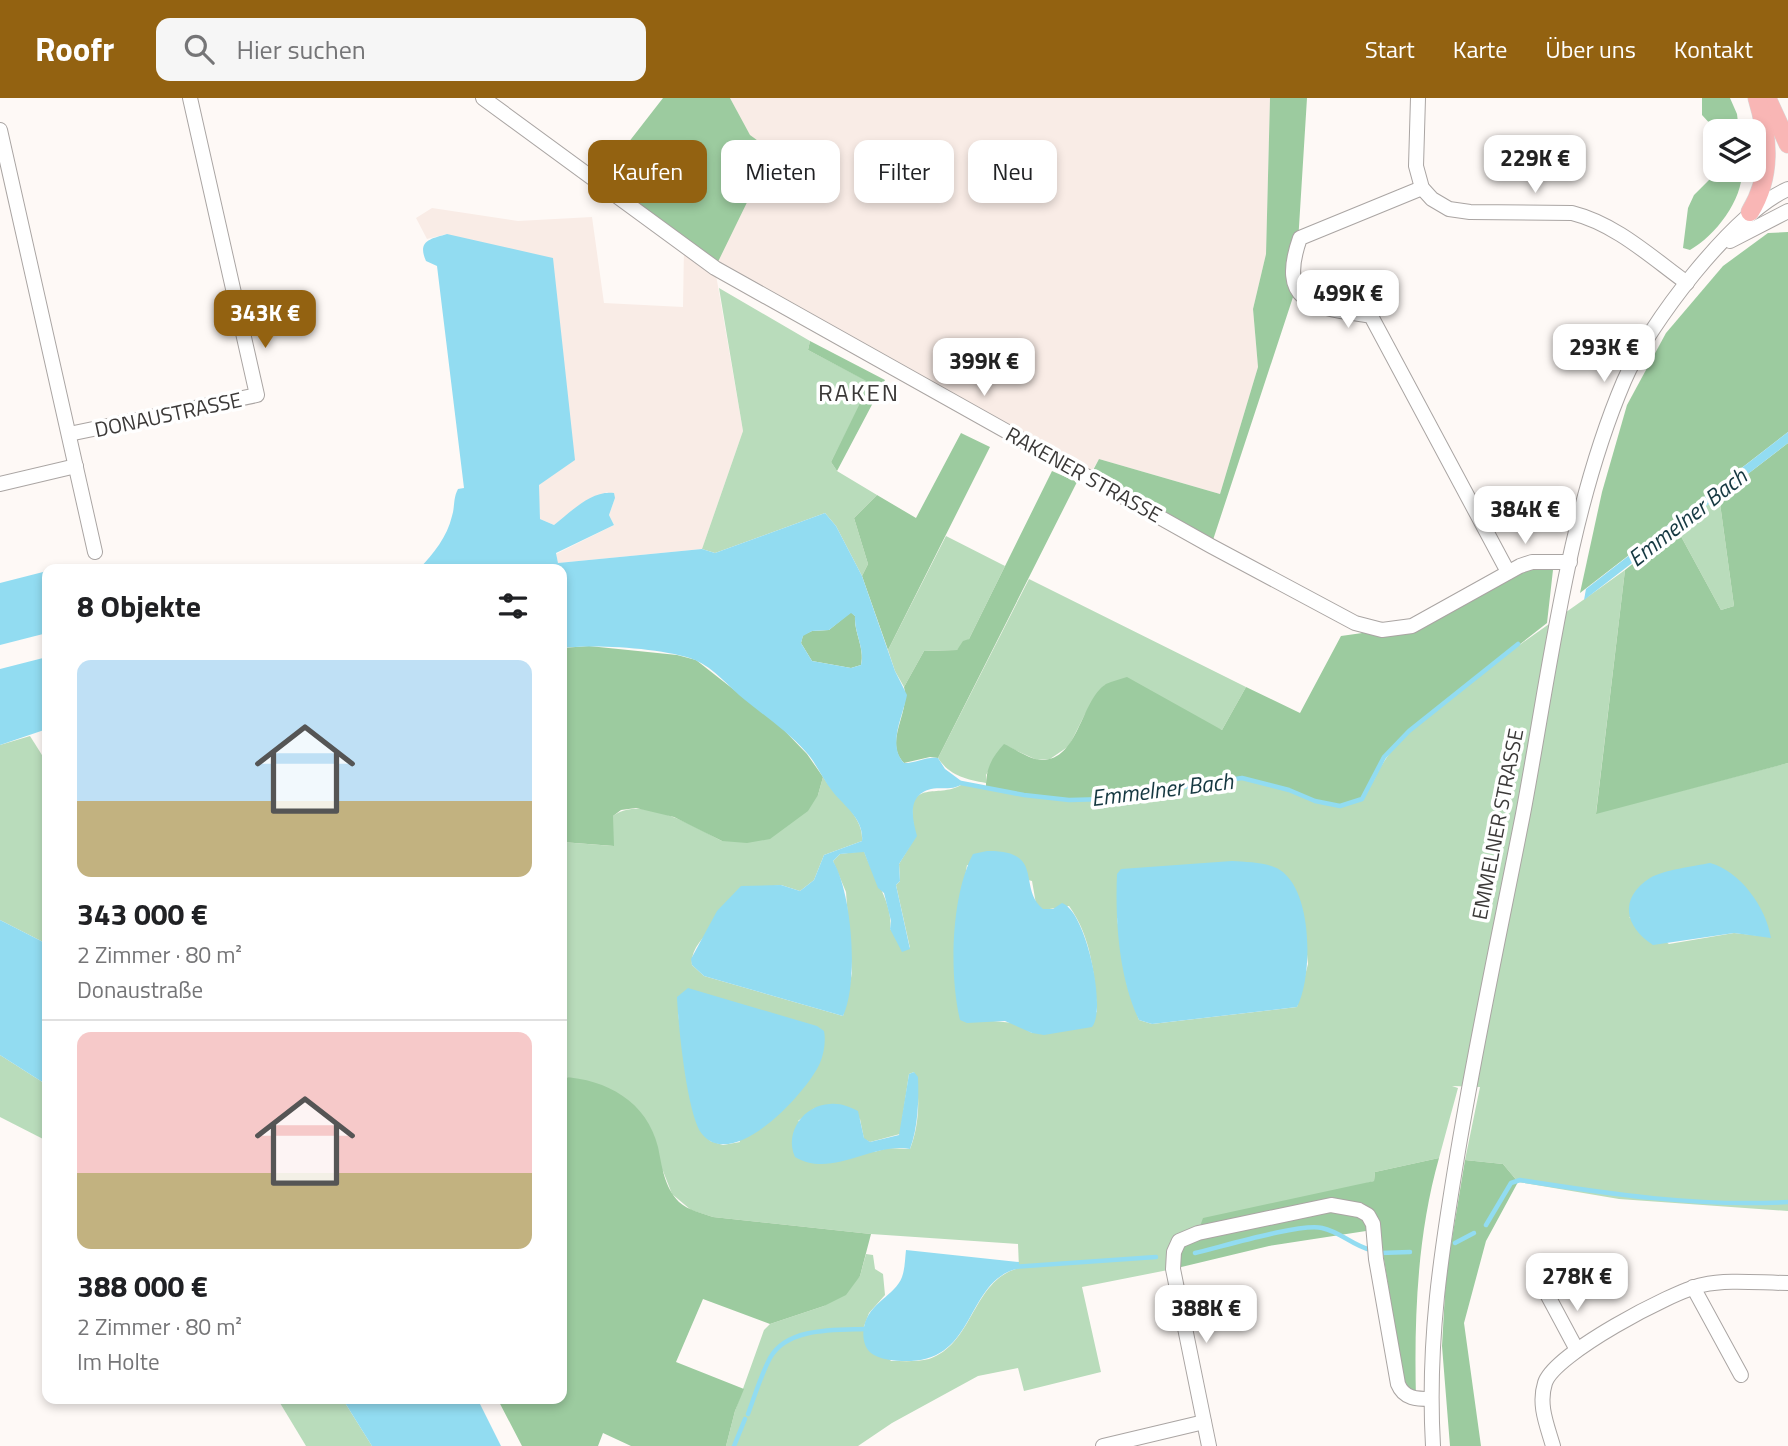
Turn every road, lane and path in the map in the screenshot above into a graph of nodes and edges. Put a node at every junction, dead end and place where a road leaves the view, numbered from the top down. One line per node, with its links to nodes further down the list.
1 (190, 98): 14 (street, DONAUSTRASSE)
2 (483, 98): 19 (street, RAKENER STRASSE)
3 (1418, 98): 8 (street)
4 (1757, 98): 11 (main road)
5 (1767, 98): 7 (main road)
6 (0, 130): 14 (street, DONAUSTRASSE)
7 (1788, 144)
8 (1423, 188): 13 (street); 19 (street)
9 (1788, 189): 11 (street, EMMELNER STRASSE)
10 (1788, 211): 12 (street, EMMELNER STRASSE)
11 (1750, 212): 12 (street, EMMELNER STRASSE)
12 (1720, 247): 13 (street, EMMELNER STRASSE)
13 (1687, 283): 18 (street, EMMELNER STRASSE)
14 (69, 434): 15 (street, DONAUSTRASSE)
15 (76, 466): 16 (street); 17 (street, DONAUSTRASSE)
16 (0, 484)
17 (95, 552)
18 (1570, 562): 19 (street, RAKENER STRASSE); 25 (street, EMMELNER STRASSE)
19 (1508, 572)
20 (1788, 1283): 21 (street)
21 (1693, 1287): 23 (street); 24 (street)
22 (1547, 1294): 23 (street)
23 (1577, 1350): 30 (street)
24 (1741, 1375)
25 (1431, 1399): 26 (street); 29 (street, EMMELNER STRASSE)
26 (1204, 1422): 27 (street); 28 (street)
27 (1103, 1446)
28 (1209, 1446)
29 (1433, 1446)
30 (1553, 1446)

